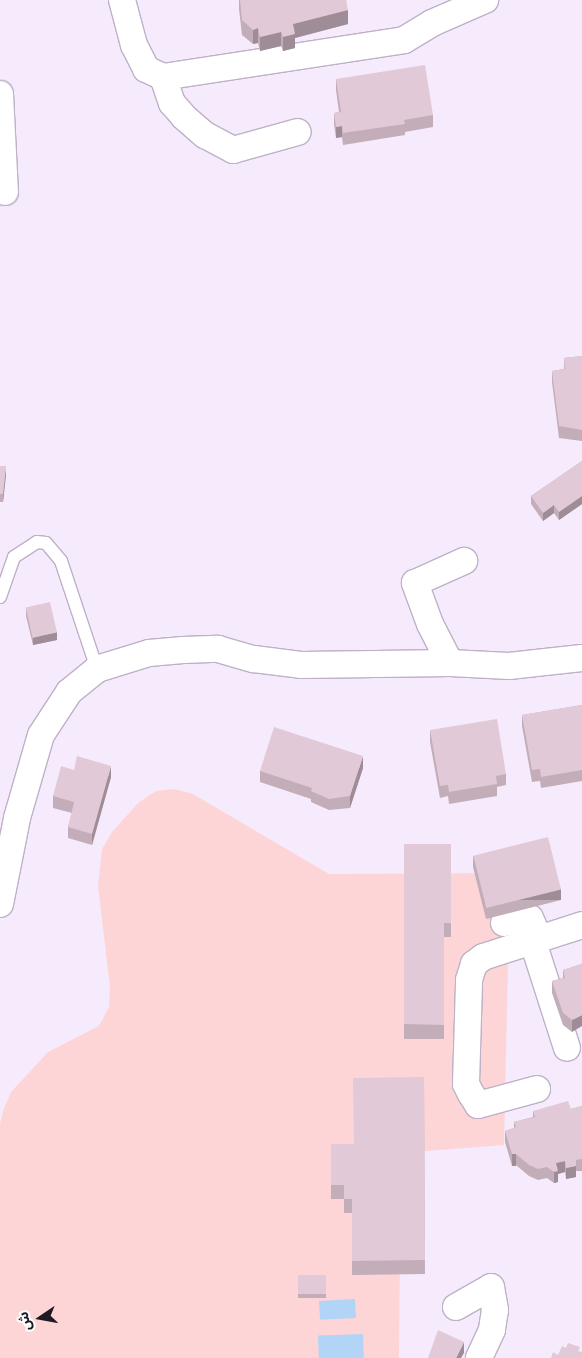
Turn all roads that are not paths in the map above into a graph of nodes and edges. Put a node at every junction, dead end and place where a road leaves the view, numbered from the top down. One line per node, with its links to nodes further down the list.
1 (122, 0): 3 (street)
2 (485, 0): 3 (street)
3 (163, 77): 5 (street)
4 (0, 94): 6 (street)
5 (298, 132)
6 (5, 192)
7 (464, 561): 10 (street)
8 (0, 597): 11 (lane)
9 (582, 658): 10 (street)
10 (450, 662): 11 (street)
11 (97, 669): 12 (street)
12 (0, 904)
13 (504, 923): 15 (street)
14 (582, 925): 15 (street)
15 (536, 941): 16 (street); 17 (street)
16 (567, 1048)
17 (537, 1089)
18 (456, 1307): 19 (street)
19 (479, 1358)

